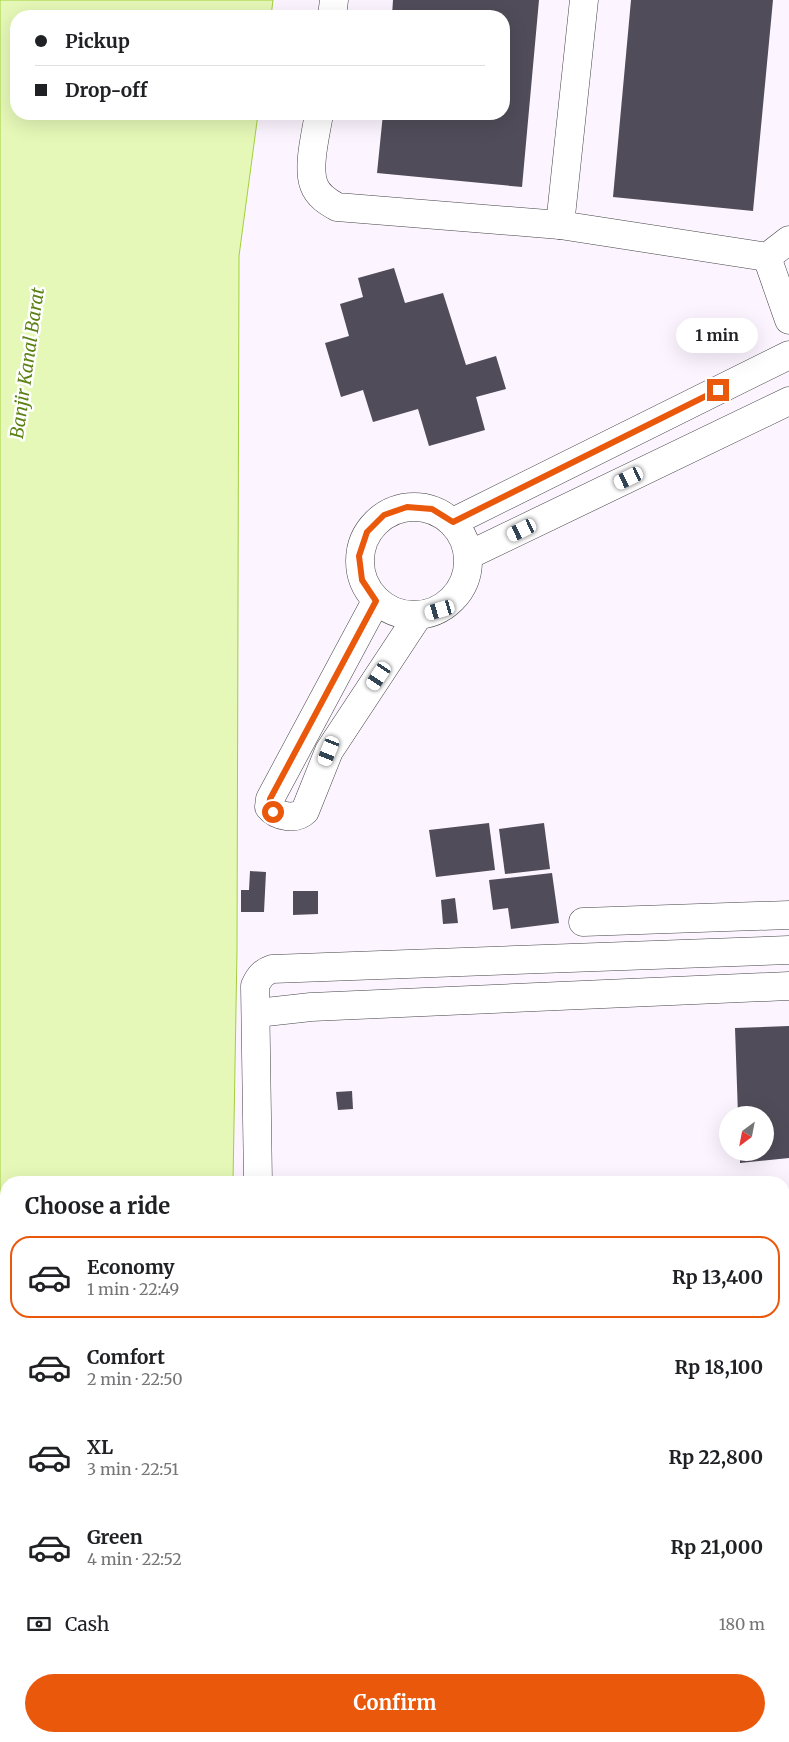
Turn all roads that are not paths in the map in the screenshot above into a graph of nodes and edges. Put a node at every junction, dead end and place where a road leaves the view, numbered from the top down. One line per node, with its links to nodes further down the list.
1 (584, 0): 3 (street)
2 (318, 120): 3 (street)
3 (560, 225): 5 (street)
4 (789, 240): 5 (street)
5 (767, 257): 6 (street)
6 (789, 320)
7 (789, 355): 9 (street)
8 (789, 401): 10 (street)
9 (453, 522): 10 (street); 11 (street)
10 (469, 555): 12 (street)
11 (376, 601): 12 (street); 12 (street)
12 (418, 616)
13 (789, 915): 14 (street)
14 (583, 922)
15 (789, 950): 16 (street)
16 (308, 968): 18 (street); 19 (street)
17 (789, 986): 18 (street)
18 (311, 1007): 19 (street)
19 (257, 1013): 20 (street)
20 (258, 1176)

